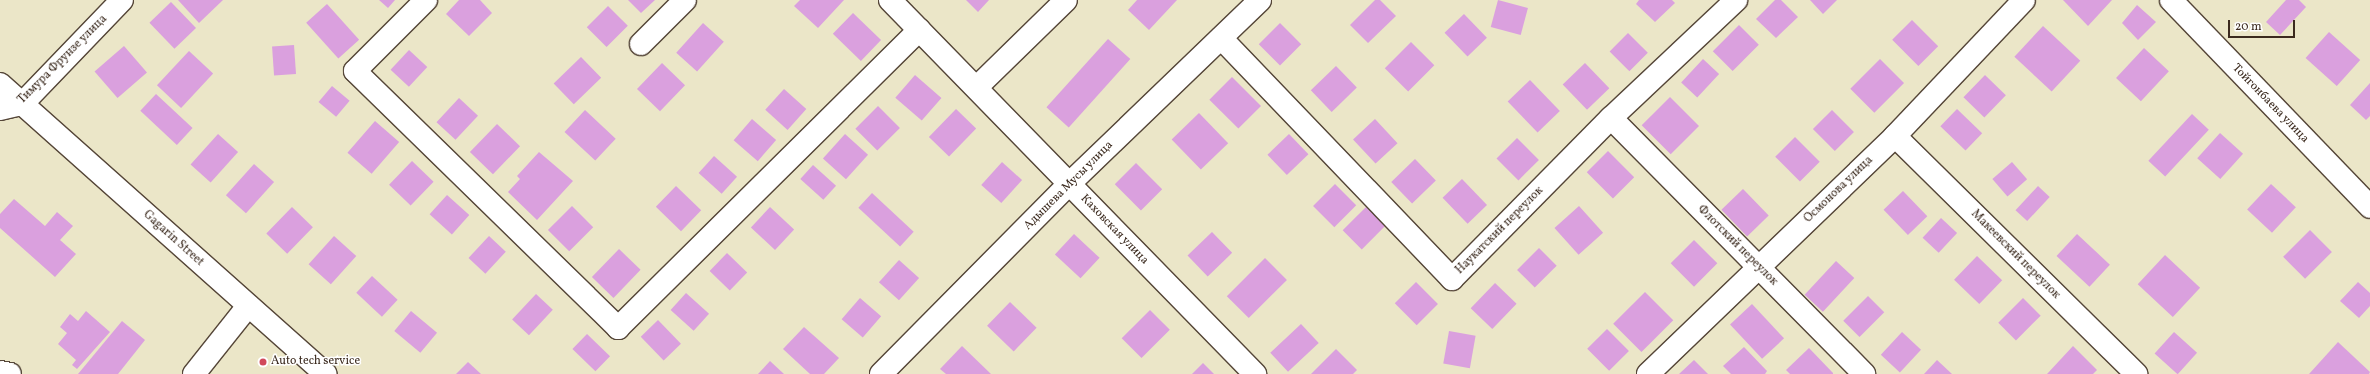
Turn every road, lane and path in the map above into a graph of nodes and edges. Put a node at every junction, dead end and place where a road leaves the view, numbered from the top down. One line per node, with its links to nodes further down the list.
1 (122, 0): 15 (street, Тимура Фрунзе улица)
2 (426, 0): 10 (street)
3 (685, 0): 12 (street)
4 (1066, 0): 14 (street)
5 (1260, 0): 11 (street, Адышева Мусы улица)
6 (1736, 0): 18 (street, Наукатский переулок)
7 (2024, 0): 19 (street, Осмонова улица)
8 (2171, 0): 21 (street, Тойгонбаева улица)
9 (903, 4): 10 (street, Каховская улица)
10 (919, 30): 14 (street, Каховская улица)
11 (1221, 38): 18 (street, Наукатский переулок); 20 (street, Адышева Мусы улица)
12 (641, 44)
13 (0, 84): 15 (street, Gagarin Street)
14 (977, 87): 20 (street, Каховская улица)
15 (22, 104): 16 (street); 17 (street, Тимура Фрунзе улица); 23 (street, Gagarin Street)
16 (0, 109)
17 (0, 117)
18 (1610, 118): 22 (street, Флотский переулок)
19 (1895, 136): 22 (street, Осмонова улица); 32 (street, Макеевский переулок)
20 (1069, 184): 28 (street, Адышева Мусы улица); 29 (street, Каховская улица)
21 (2370, 207)
22 (1758, 266): 30 (street, Осмонова улица); 31 (street, Флотский переулок)
23 (248, 306): 26 (street); 27 (street, Gagarin Street)
24 (0, 372): 25 (street)
25 (10, 374)
26 (194, 374)
27 (326, 374)
28 (881, 374)
29 (1255, 374)
30 (1648, 374)
31 (1864, 374)
32 (2136, 374)

